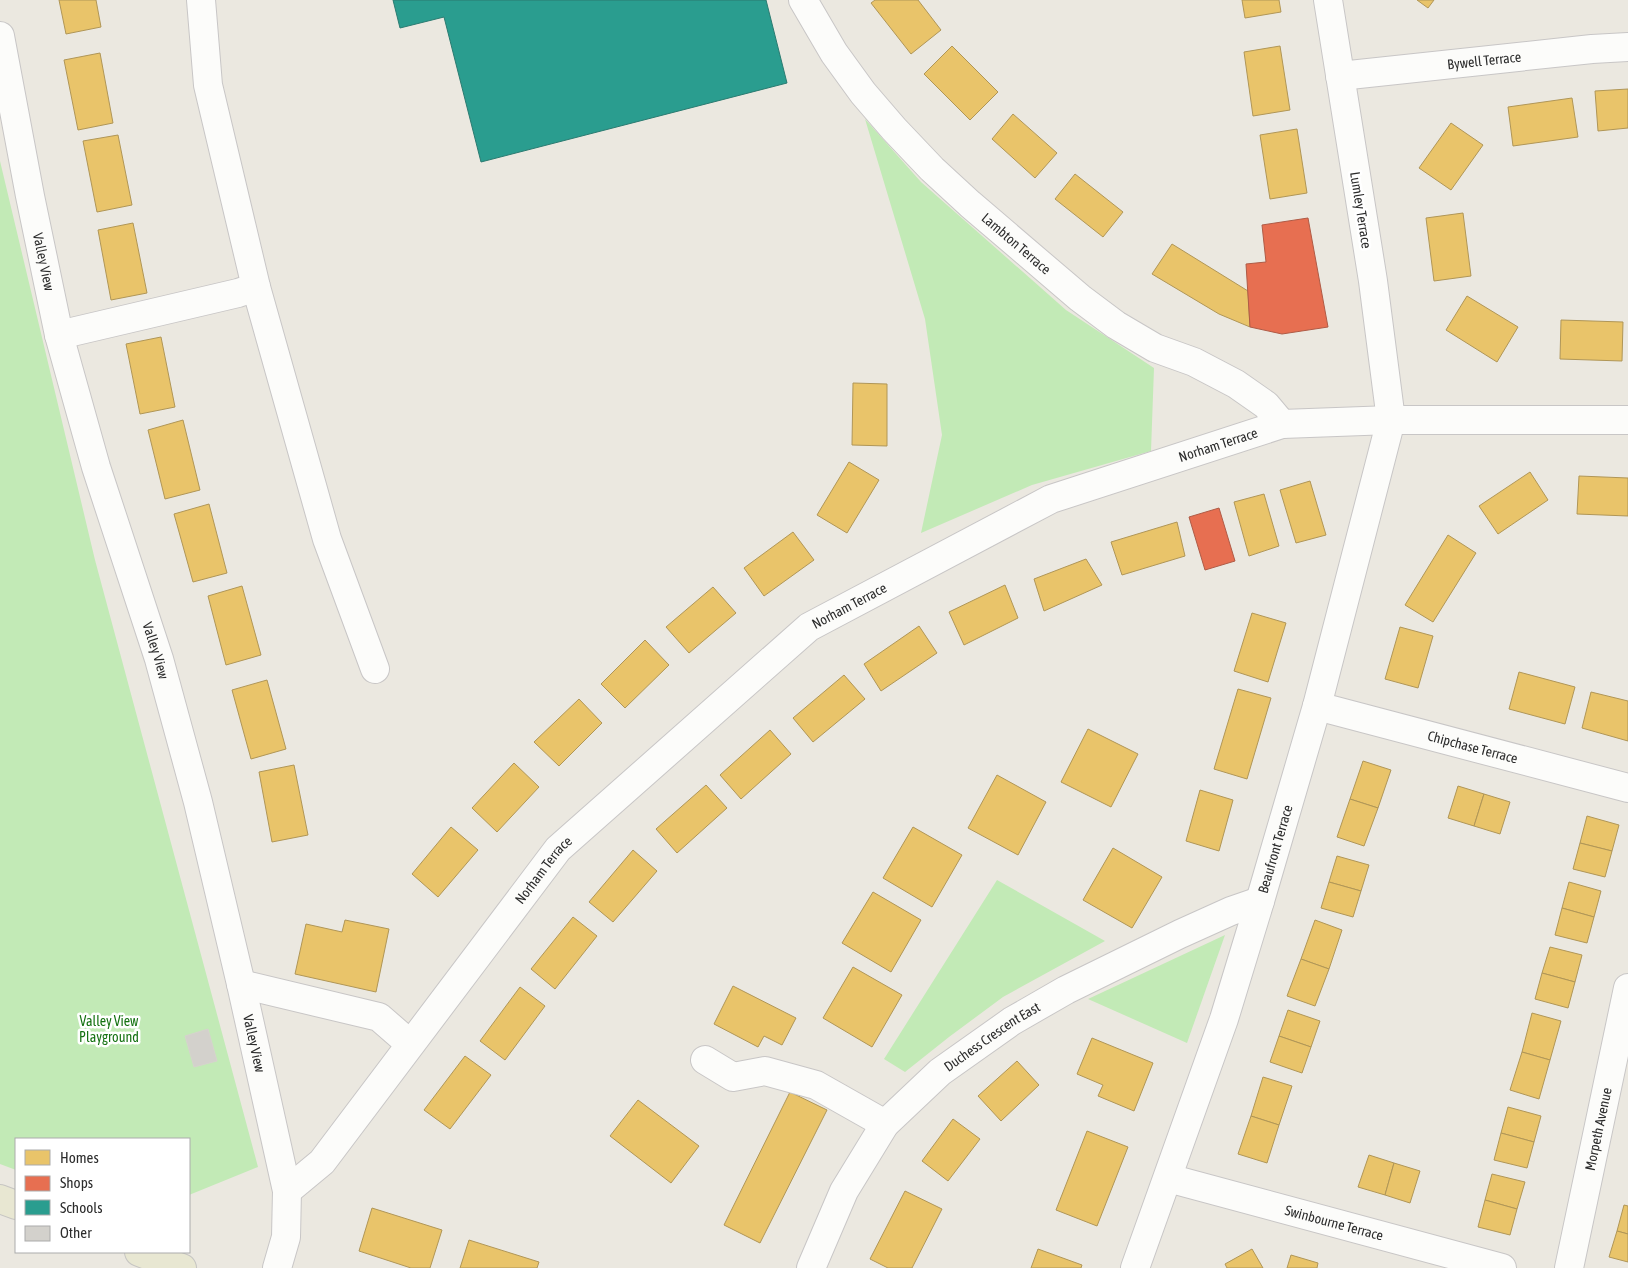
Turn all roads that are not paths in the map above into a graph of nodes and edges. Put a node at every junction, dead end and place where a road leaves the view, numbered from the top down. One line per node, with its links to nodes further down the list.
1 (200, 0): 7 (street)
2 (804, 0): 11 (street, Lambton Terrace)
3 (1328, 0): 6 (street, Lumley Terrace)
4 (0, 36): 8 (street, Valley View)
5 (1628, 47): 6 (street, Bywell Terrace)
6 (1340, 76): 9 (street, Lumley Terrace)
7 (256, 287): 8 (street); 12 (street)
8 (59, 335): 16 (street, Valley View)
9 (1391, 420): 10 (street, Norham Terrace); 11 (street, Norham Terrace); 13 (street, Beaufront Terrace)
10 (1628, 420)
11 (1282, 424): 18 (street, Norham Terrace)
12 (376, 669)
13 (1316, 706): 14 (street, Chipchase Terrace); 15 (street, Beaufront Terrace)
14 (1628, 788)
15 (1260, 900): 20 (street, Duchess Crescent East); 21 (street, Beaufront Terrace)
16 (241, 984): 18 (street); 22 (street, Valley View)
17 (1628, 988): 31 (street, Morpeth Avenue)
18 (410, 1044): 22 (street, Norham Terrace)
19 (705, 1060): 20 (street)
20 (885, 1124): 28 (street, Duchess Crescent East)
21 (1168, 1178): 29 (street, Beaufront Terrace); 30 (street, Swinbourne Terrace)
22 (287, 1191): 27 (street, Valley View)
23 (0, 1199): 24 (main road)
24 (15, 1205)
25 (142, 1253): 26 (main road)
26 (182, 1268)
27 (277, 1268)
28 (811, 1268)
29 (1135, 1268)
30 (1502, 1268)
31 (1569, 1268)

